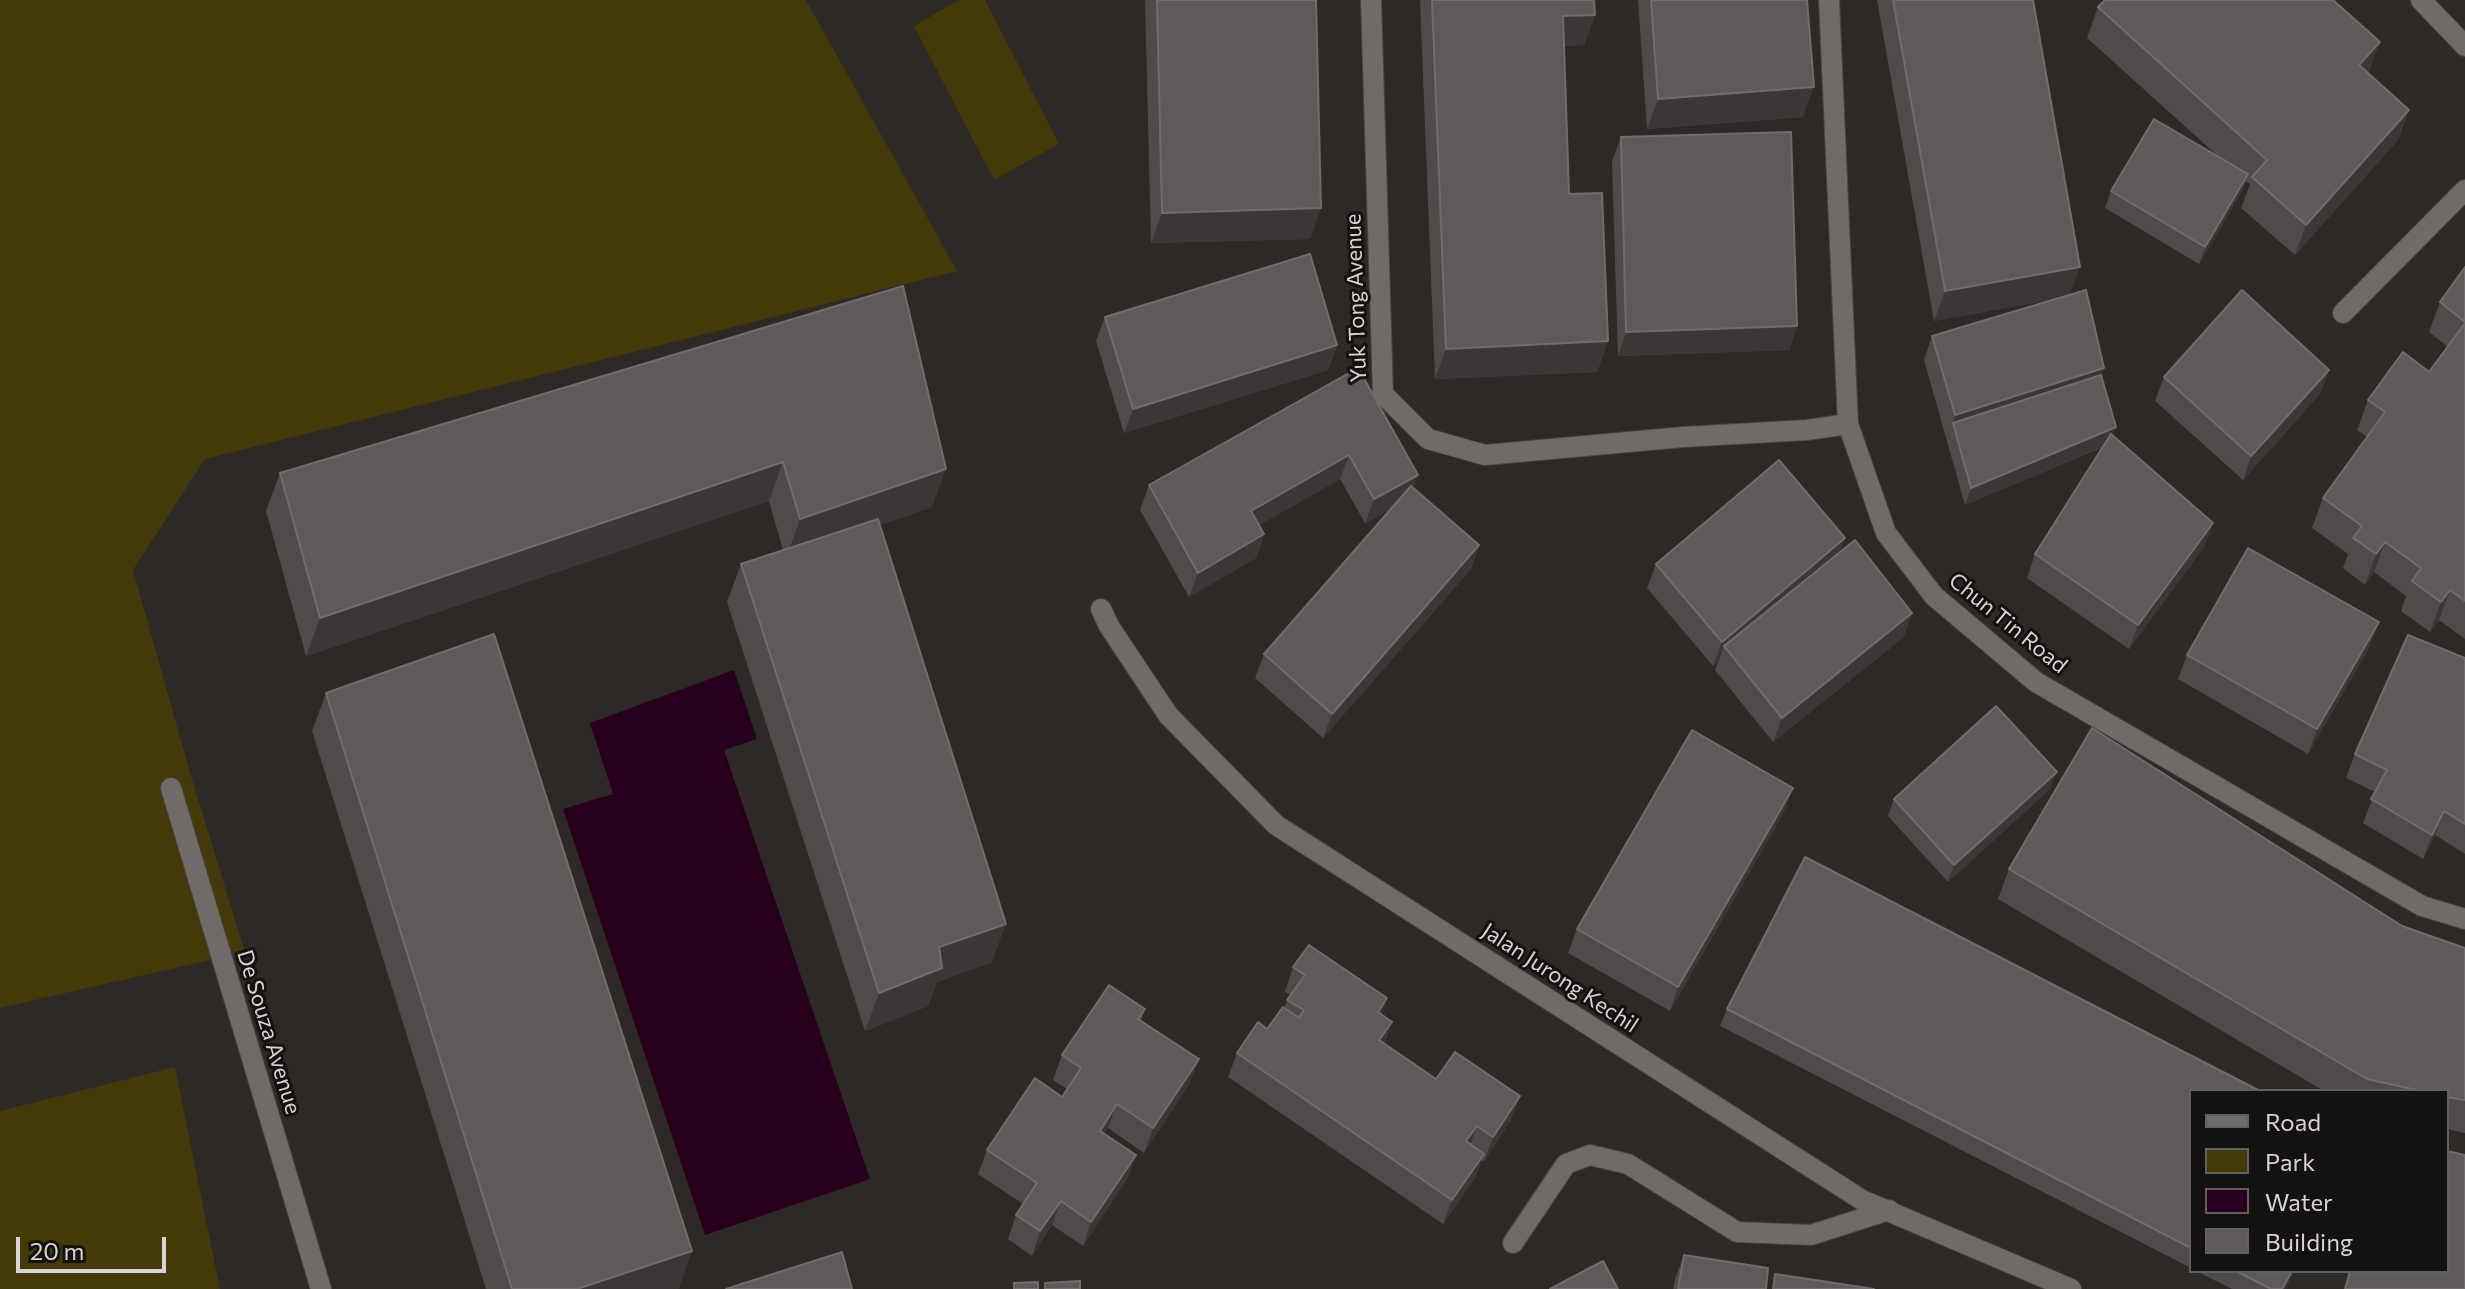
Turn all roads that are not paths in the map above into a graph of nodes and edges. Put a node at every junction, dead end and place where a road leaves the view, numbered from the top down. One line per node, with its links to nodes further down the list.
1 (1371, 0): 7 (street, Yuk Tong Avenue)
2 (1829, 0): 7 (street, Chun Tin Road)
3 (2421, 0): 4 (street)
4 (2465, 46)
5 (2465, 190): 6 (street)
6 (2343, 313)
7 (1848, 424): 10 (street, Chun Tin Road)
8 (1101, 609): 11 (street, Jalan Jurong Kechil)
9 (171, 788): 13 (street, De Souza Avenue)
10 (2465, 919)
11 (1889, 1210): 12 (street); 14 (street, Jalan Jurong Kechil)
12 (1513, 1243)
13 (321, 1289)
14 (2071, 1289)

